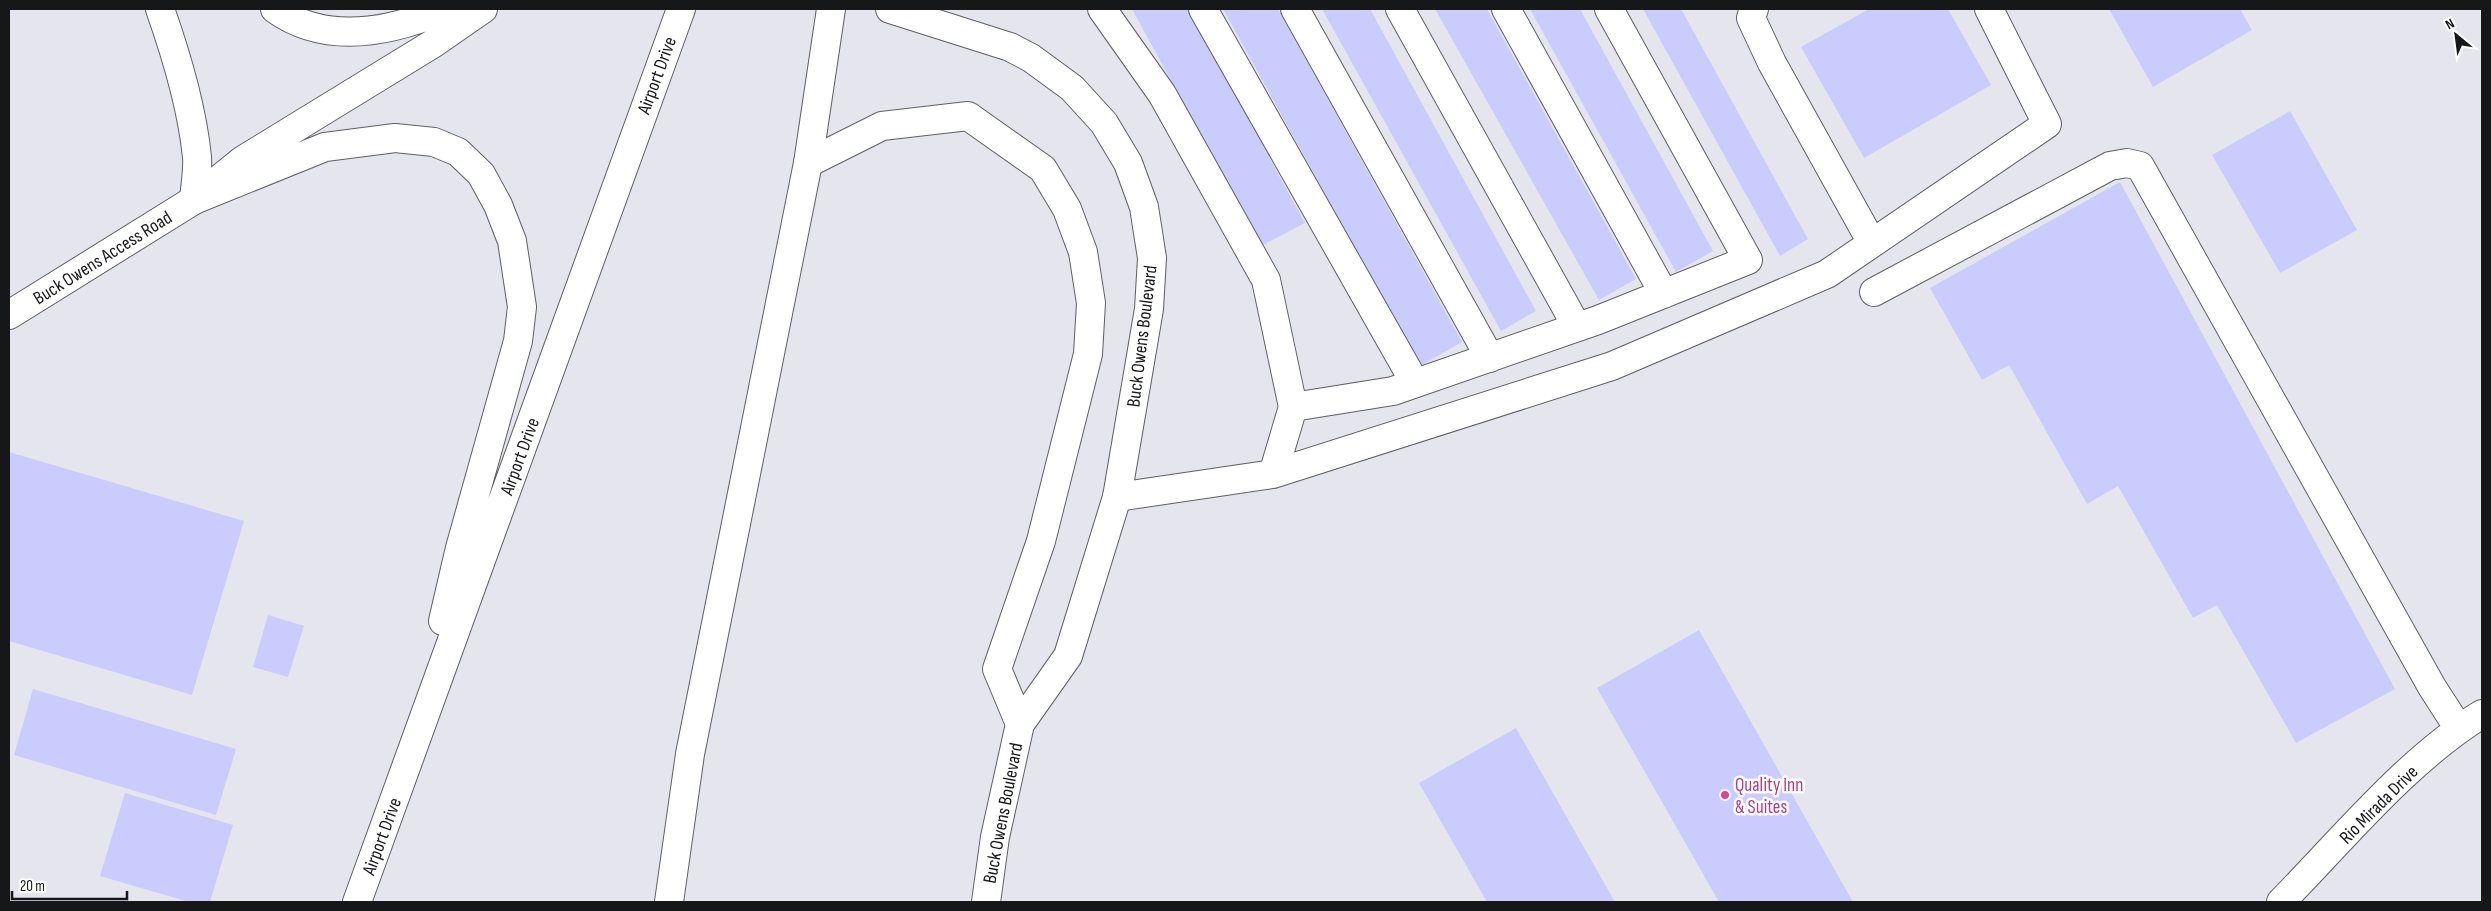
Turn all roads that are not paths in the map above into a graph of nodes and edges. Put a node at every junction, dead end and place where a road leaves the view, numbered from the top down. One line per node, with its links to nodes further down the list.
1 (160, 9): 17 (main road)
2 (275, 9): 3 (main road)
3 (445, 9)
4 (483, 9): 17 (main road)
5 (680, 9): 31 (main road, Airport Drive)
6 (831, 9): 16 (main road)
7 (890, 9): 27 (main road, Buck Owens Boulevard)
8 (1102, 9): 25 (main road)
9 (1203, 9): 24 (main road)
10 (1295, 9): 23 (main road)
11 (1400, 9): 22 (main road)
12 (1506, 9): 20 (main road)
13 (1609, 9): 20 (main road)
14 (1754, 9): 18 (main road)
15 (1989, 9): 18 (main road)
16 (808, 163): 29 (main road, Buck Owens Boulevard); 33 (main road)
17 (194, 200): 21 (main road, Buck Owens Access Road); 31 (main road)
18 (1872, 243): 26 (main road)
19 (1874, 292): 30 (main road)
20 (1664, 294): 22 (main road)
21 (9, 315)
22 (1577, 328): 23 (main road)
23 (1490, 358): 24 (main road)
24 (1415, 383): 25 (main road)
25 (1293, 407): 26 (main road)
26 (1273, 474): 27 (main road)
27 (1117, 497): 29 (main road, Buck Owens Boulevard)
28 (2482, 714): 30 (main road, Rio Mirada Drive)
29 (1020, 724): 34 (main road, Buck Owens Boulevard)
30 (2459, 728): 35 (main road, Rio Mirada Drive)
31 (418, 733): 32 (main road, Airport Drive)
32 (358, 902)
33 (669, 902)
34 (986, 902)
35 (2281, 902)

